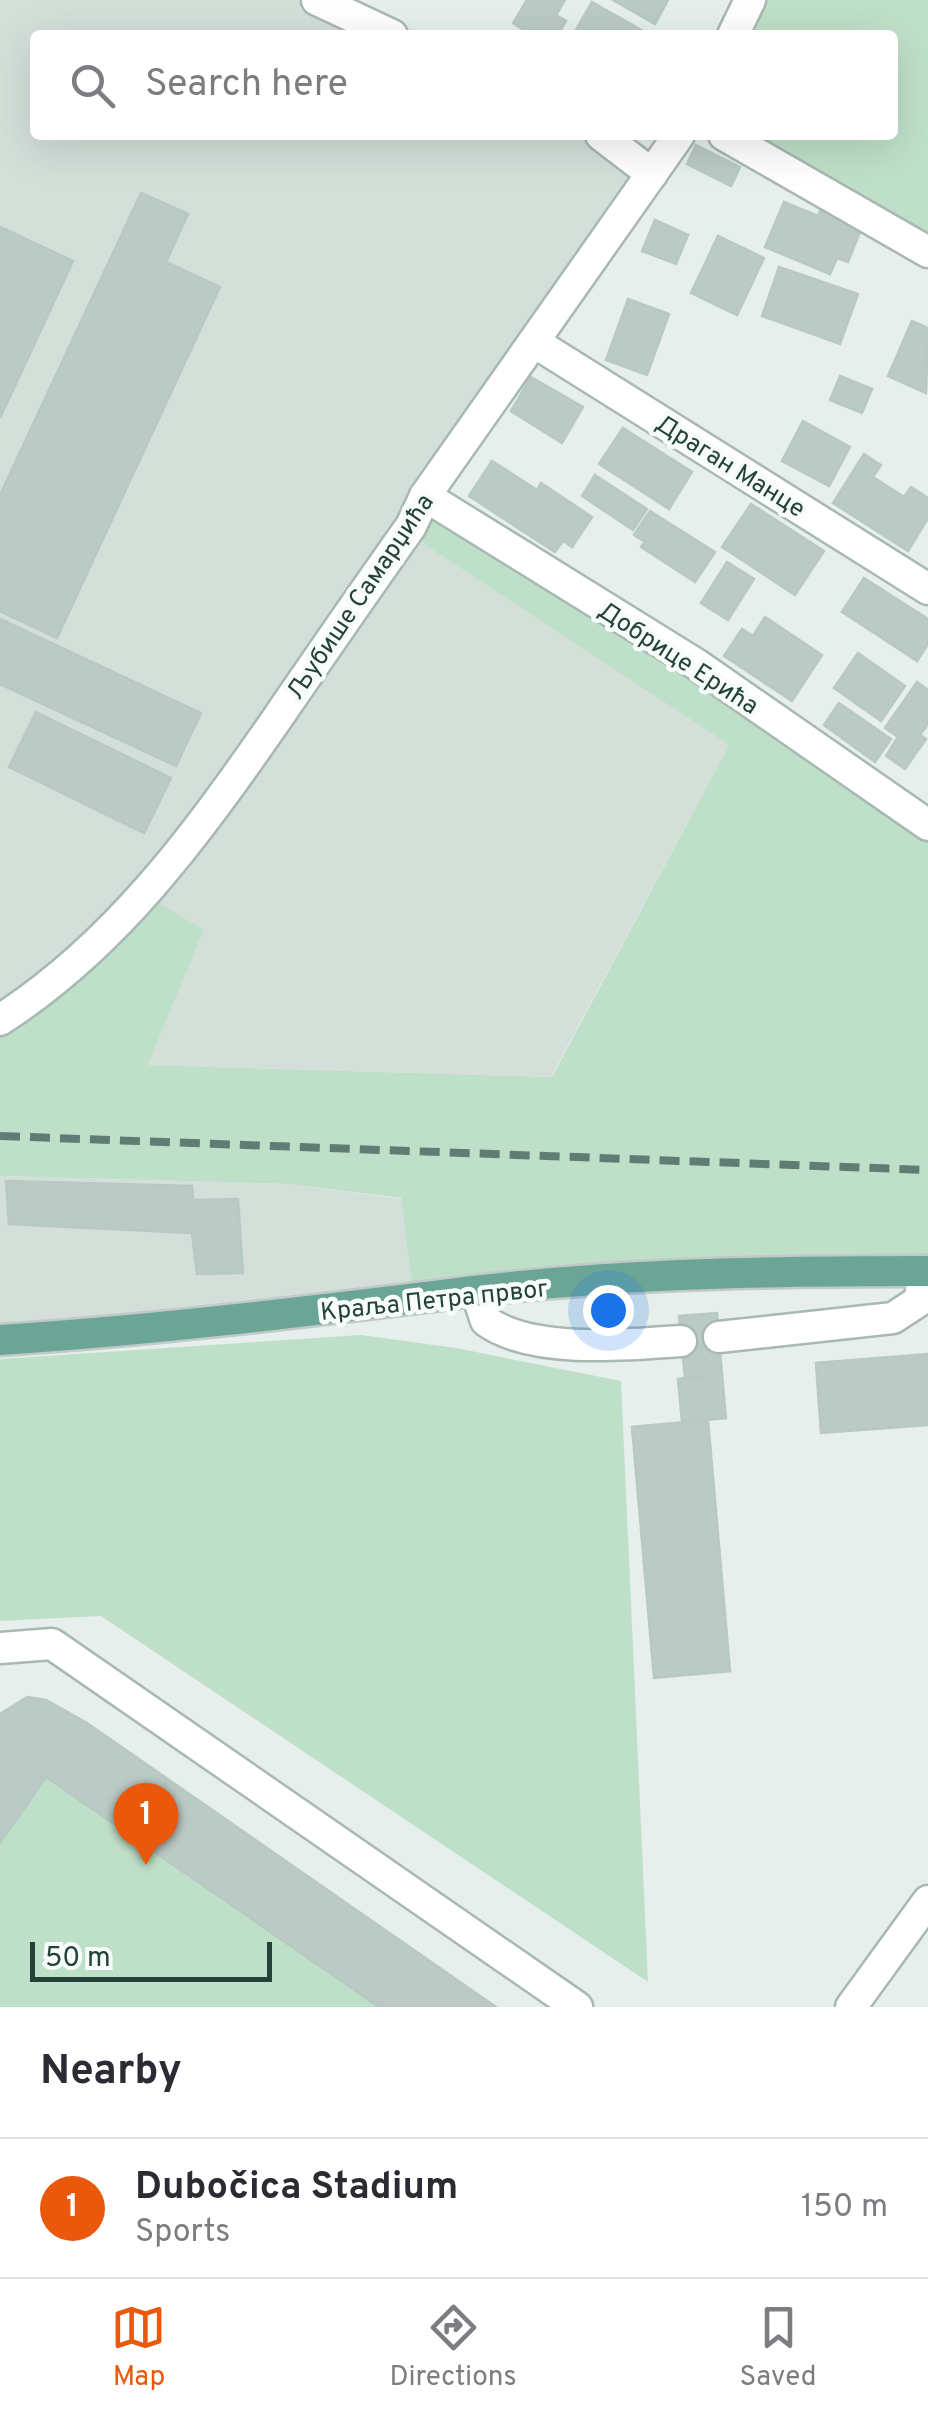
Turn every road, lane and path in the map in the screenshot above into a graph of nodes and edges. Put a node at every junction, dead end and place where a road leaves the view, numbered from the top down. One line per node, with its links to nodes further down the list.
1 (317, 0): 3 (street)
2 (750, 0): 4 (street)
3 (381, 30)
4 (735, 30)
5 (608, 140): 8 (street)
6 (676, 140): 8 (street, Љубише Самарџића)
7 (733, 140): 9 (street)
8 (652, 174): 10 (street, Љубише Самарџића)
9 (928, 252)
10 (534, 342): 11 (street, Љубише Самарџића); 12 (street, Драган Манце)
11 (425, 496): 13 (street, Добрице Ерића); 14 (street, Љубише Самарџића)
12 (928, 589)
13 (928, 825)
14 (0, 1020)
15 (926, 1271): 16 (main road, Краља Петра првог); 17 (street)
16 (476, 1291): 18 (main road, Краља Петра првог); 19 (street)
17 (719, 1337)
18 (0, 1340)
19 (681, 1341)
20 (0, 1648): 22 (street)
21 (928, 1901): 23 (street)
22 (577, 2007)
23 (851, 2007)

